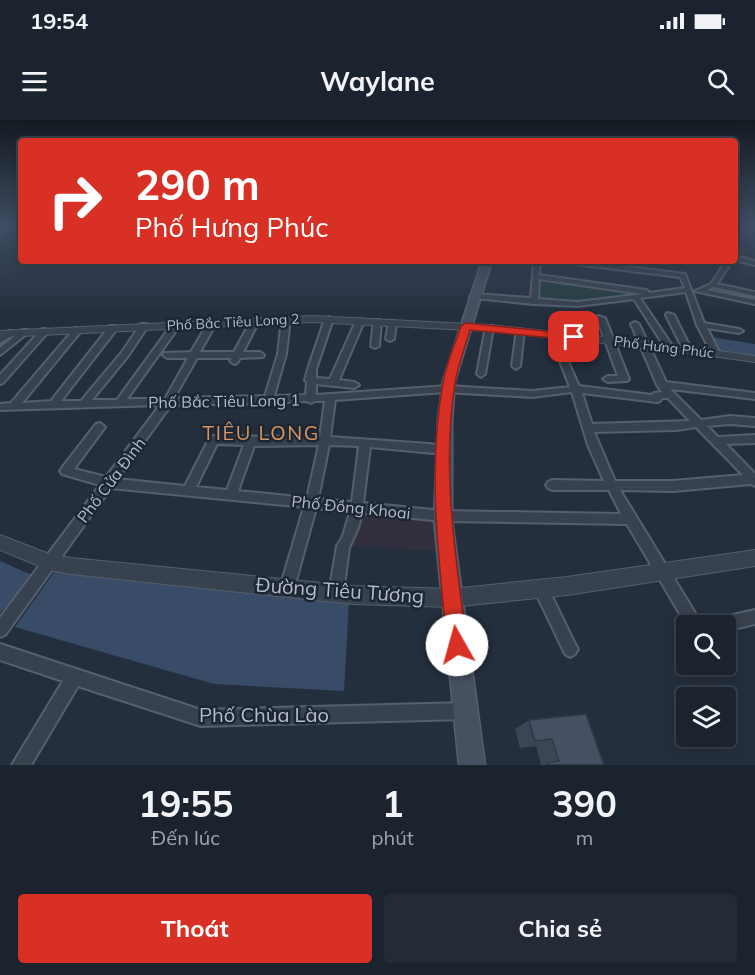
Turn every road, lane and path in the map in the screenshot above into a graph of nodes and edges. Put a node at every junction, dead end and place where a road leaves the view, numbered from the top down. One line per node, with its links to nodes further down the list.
1 (738, 259): 2 (street)
2 (755, 263)
3 (486, 264): 13 (main road)
4 (537, 264): 7 (street)
5 (591, 264): 10 (street)
6 (727, 264): 8 (street)
7 (536, 277): 11 (street); 15 (street)
8 (713, 285): 9 (street); 12 (street)
9 (702, 291): 10 (street); 16 (street)
10 (690, 292): 11 (street); 30 (street)
11 (658, 294): 14 (street)
12 (755, 294)
13 (474, 296): 15 (street); 32 (main road)
14 (636, 297): 15 (street); 49 (street)
15 (534, 302)
16 (755, 302)
17 (670, 315): 33 (street)
18 (560, 316): 43 (street)
19 (601, 318): 45 (street)
20 (286, 319): 21 (street, Phố Bắc Tiêu Long 2); 22 (street, Phố Bắc Tiêu Long 2); 72 (street)
21 (329, 319): 23 (street, Phố Bắc Tiêu Long 2); 61 (street)
22 (255, 321): 25 (street, Phố Bắc Tiêu Long 2); 56 (street)
23 (360, 321): 24 (street, Phố Bắc Tiêu Long 2); 63 (street)
24 (377, 322): 26 (street, Phố Bắc Tiêu Long 2); 48 (street)
25 (212, 323): 28 (street, Phố Bắc Tiêu Long 2); 55 (street, Phố Cửa Đình)
26 (392, 323): 32 (street, Phố Bắc Tiêu Long 2); 44 (street)
27 (635, 324): 47 (street)
28 (176, 325): 31 (street, Phố Bắc Tiêu Long 2); 73 (street)
29 (666, 325): 33 (street)
30 (701, 325): 39 (street); 52 (street)
31 (144, 326): 34 (street, Phố Bắc Tiêu Long 2); 74 (street)
32 (466, 326): 35 (street, Phố Hưng Phúc); 67 (main road)
33 (676, 326): 50 (street)
34 (113, 328): 36 (street, Phố Bắc Tiêu Long 2); 76 (street)
35 (489, 328): 38 (street, Phố Hưng Phúc); 59 (street)
36 (78, 330): 37 (street, Phố Bắc Tiêu Long 2); 77 (street)
37 (45, 331): 40 (street, Phố Bắc Tiêu Long 2); 62 (street)
38 (520, 331): 43 (street, Phố Hưng Phúc); 58 (street)
39 (739, 331)
40 (25, 332): 41 (street, Phố Bắc Tiêu Long 2); 51 (street)
41 (12, 333): 42 (street, Phố Bắc Tiêu Long 2); 46 (street)
42 (0, 334)
43 (560, 336): 45 (street, Phố Hưng Phúc); 66 (street)
44 (390, 339)
45 (609, 340): 47 (street, Phố Hưng Phúc); 60 (street)
46 (0, 341)
47 (643, 344): 49 (street, Phố Hưng Phúc); 65 (street)
48 (375, 346)
49 (669, 347): 50 (street, Phố Hưng Phúc)
50 (687, 349): 52 (street, Phố Hưng Phúc)
51 (0, 352)
52 (715, 352): 57 (street, Phố Hưng Phúc)
53 (167, 355): 55 (street)
54 (260, 355): 56 (street)
55 (195, 356): 56 (street); 75 (street, Phố Cửa Đình)
56 (235, 359)
57 (755, 359)
58 (516, 366)
59 (481, 374)
60 (608, 379)
61 (310, 380): 63 (street); 71 (street)
62 (0, 381)
63 (333, 383): 64 (street)
64 (354, 385)
65 (662, 385): 68 (street); 69 (street)
66 (576, 389): 67 (street, Phố Bắc Tiêu Long 1); 68 (street, Phố Bắc Tiêu Long 1); 82 (street)
67 (448, 390): 70 (street, Phố Bắc Tiêu Long 1); 88 (main road)
68 (669, 395): 80 (street)
69 (755, 396)
70 (330, 399): 71 (street, Phố Bắc Tiêu Long 1); 84 (street)
71 (311, 400): 72 (street, Phố Bắc Tiêu Long 1)
72 (268, 401): 75 (street, Phố Bắc Tiêu Long 1)
73 (120, 402): 74 (street, Phố Bắc Tiêu Long 1); 75 (street, Phố Bắc Tiêu Long 1)
74 (84, 403): 76 (street, Phố Bắc Tiêu Long 1)
75 (167, 403): 90 (street, Phố Cửa Đình)
76 (54, 404): 77 (street, Phố Bắc Tiêu Long 1)
77 (13, 406): 78 (street, Phố Bắc Tiêu Long 1)
78 (0, 407)
79 (755, 422): 80 (street)
80 (699, 425): 82 (street); 85 (street)
81 (100, 427): 90 (street, Phố Đồng Khoai)
82 (588, 428): 92 (street)
83 (755, 439): 85 (street)
84 (325, 441): 86 (street); 87 (street); 95 (street)
85 (716, 441): 89 (street)
86 (250, 443): 93 (street); 94 (street)
87 (365, 443): 88 (street); 96 (street)
88 (444, 450): 97 (main road)
89 (754, 480): 92 (street)
90 (109, 483): 93 (street, Phố Đồng Khoai); 101 (street, Phố Cửa Đình)
91 (552, 485): 92 (street)
92 (613, 486): 98 (street)
93 (188, 491): 94 (street, Phố Đồng Khoai)
94 (231, 495): 95 (street, Phố Đồng Khoai)
95 (312, 503): 96 (street, Phố Đồng Khoai); 103 (street)
96 (356, 507): 97 (street, Phố Đồng Khoai); 105 (street)
97 (443, 516): 98 (street, Phố Đồng Khoai); 106 (main road)
98 (630, 519): 102 (street)
99 (0, 542): 101 (street, Đường Tiêu Tương)
100 (755, 558): 102 (street, Đường Tiêu Tương)
101 (49, 562): 103 (street, Đường Tiêu Tương); 110 (street, Phố Cửa Đình)
102 (662, 572): 104 (street, Đường Tiêu Tương); 107 (street)
103 (287, 588): 105 (street, Đường Tiêu Tương)
104 (541, 589): 106 (street, Đường Tiêu Tương); 111 (street)
105 (336, 593): 106 (street, Đường Tiêu Tương)
106 (451, 598): 114 (main road)
107 (689, 615)
108 (755, 617): 109 (street)
109 (736, 621)
110 (0, 630)
111 (570, 649)
112 (0, 652): 113 (street, Phố Chùa Lào)
113 (74, 677): 114 (street, Phố Chùa Lào); 115 (street)
114 (465, 711): 116 (main road)
115 (21, 765)
116 (472, 765)

